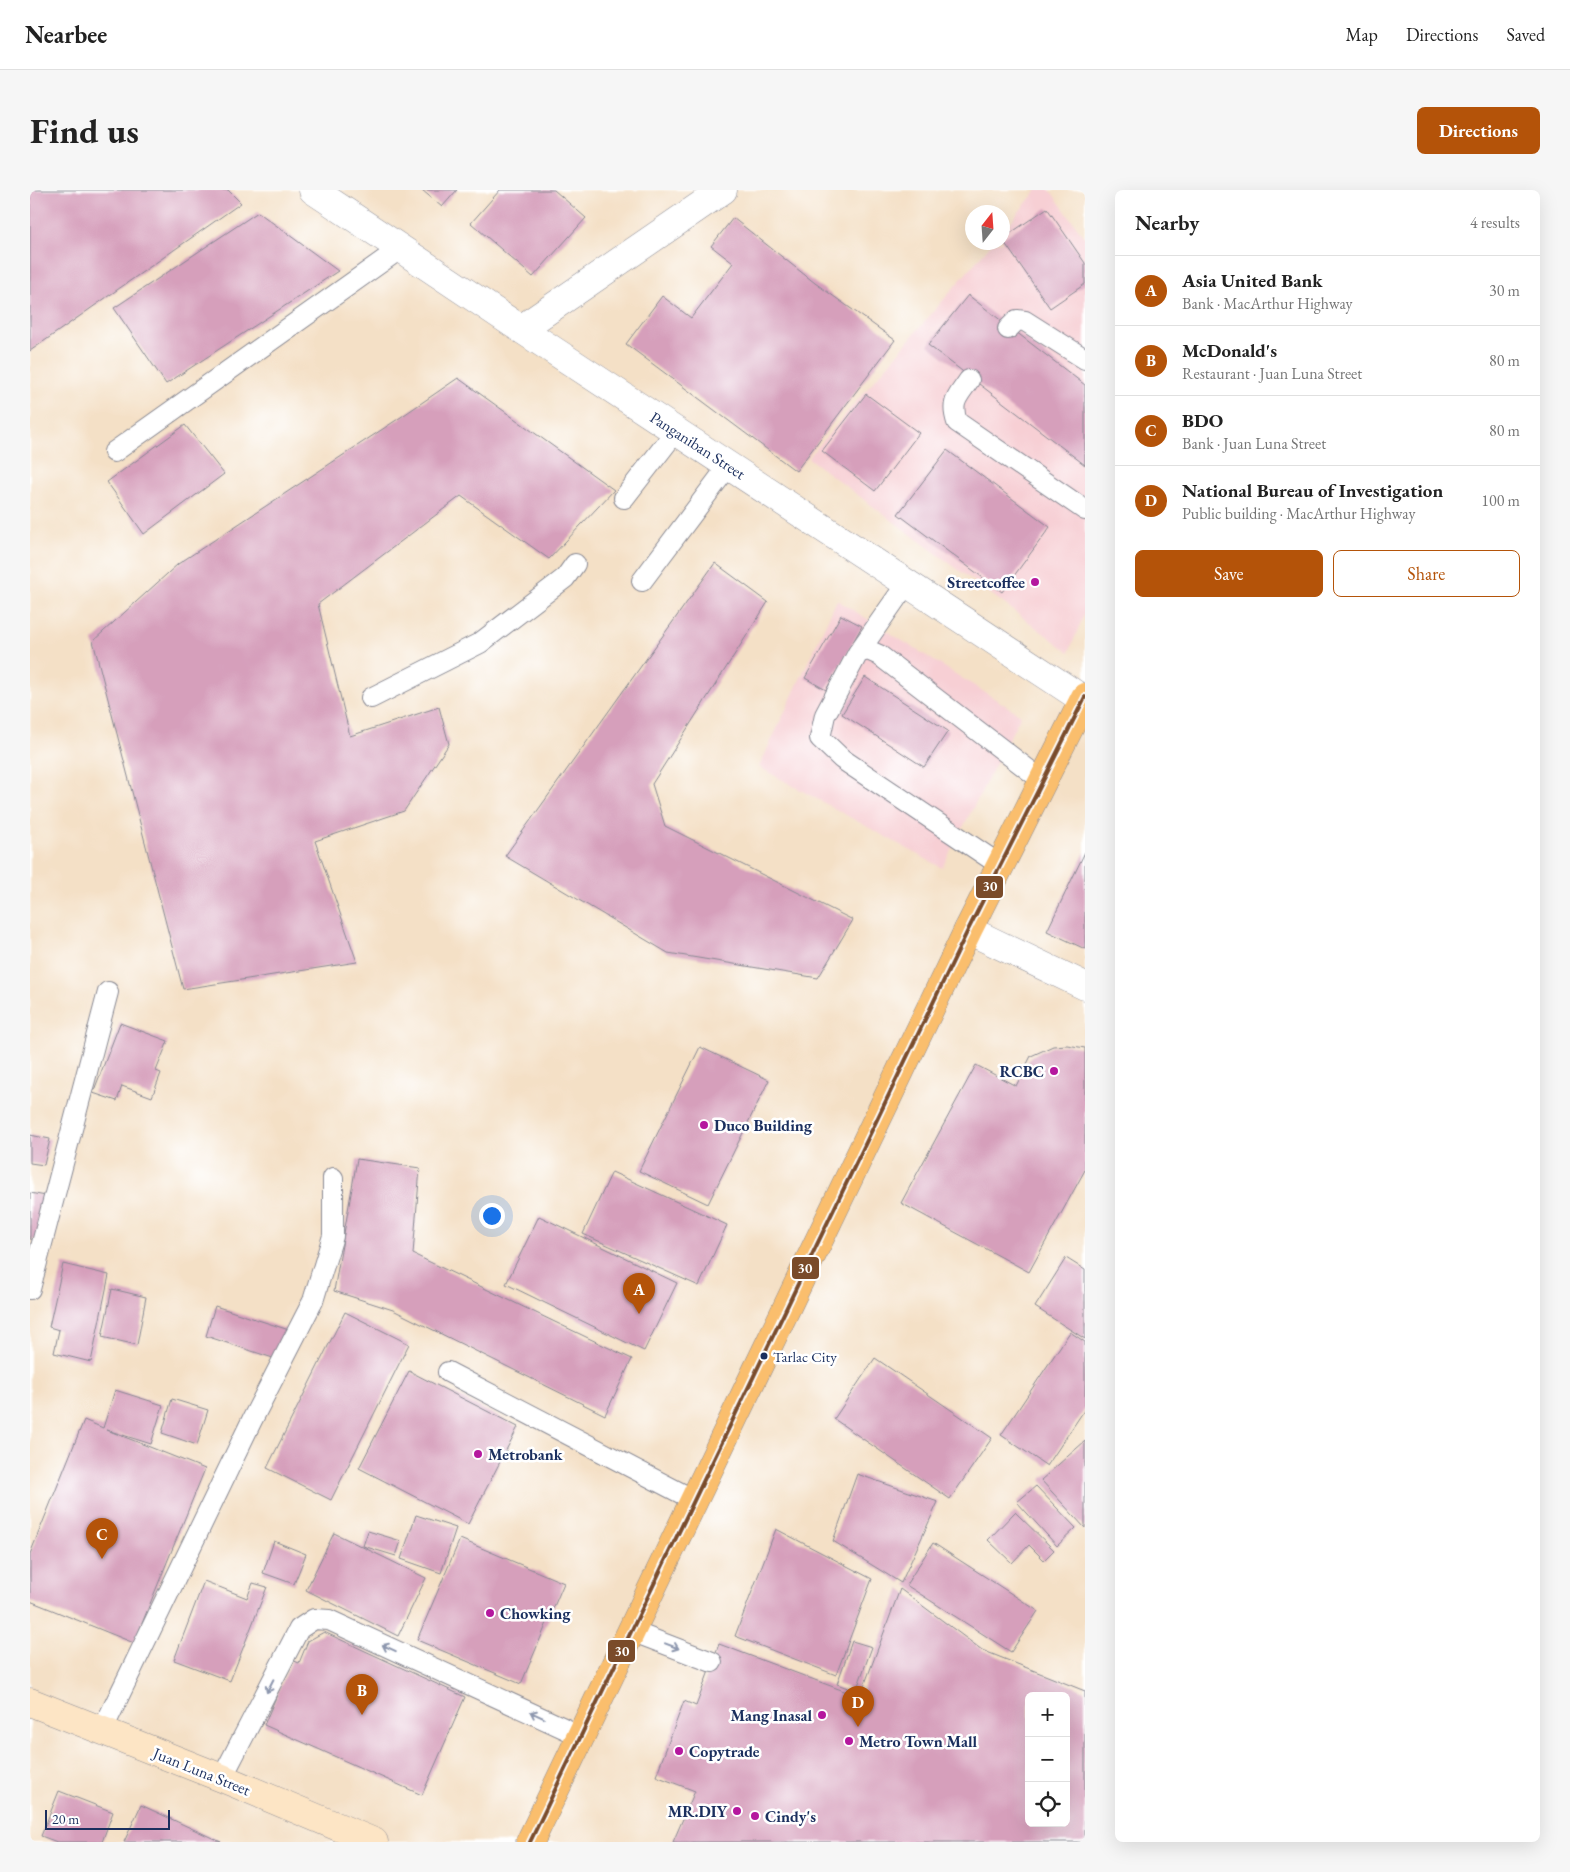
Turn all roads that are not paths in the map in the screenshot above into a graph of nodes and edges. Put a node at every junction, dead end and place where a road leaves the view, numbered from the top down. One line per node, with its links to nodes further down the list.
1 (313, 190): 3 (street, Panganiban Street)
2 (723, 190): 5 (street)
3 (401, 248): 5 (street, Panganiban Street); 9 (lane)
4 (1008, 329): 6 (lane)
5 (521, 330): 8 (street, Panganiban Street)
6 (1085, 358)
7 (969, 380): 12 (lane)
8 (676, 431): 10 (street, Panganiban Street); 11 (lane)
9 (114, 452)
10 (729, 465): 14 (lane); 15 (street, Panganiban Street)
11 (624, 498)
12 (1085, 510)
13 (575, 564): 17 (lane)
14 (642, 581)
15 (907, 583): 16 (lane); 18 (street, Panganiban Street)
16 (858, 653): 19 (lane); 20 (lane)
17 (371, 698)
18 (1084, 698): 19 (highway)
19 (1043, 781): 20 (highway)
20 (1000, 865): 21 (highway)
21 (968, 930): 22 (street); 27 (highway)
22 (1085, 986)
23 (108, 992): 25 (lane)
24 (333, 1178): 31 (lane)
25 (30, 1289)
26 (448, 1372): 27 (lane)
27 (694, 1500): 28 (highway)
28 (631, 1631): 29 (lane, one-way to 29); 32 (highway)
29 (712, 1662)
30 (30, 1702): 31 (main road, Juan Luna Street)
31 (102, 1731): 33 (main road, Juan Luna Street)
32 (581, 1736): 33 (lane, one-way to 33); 35 (highway)
33 (222, 1778): 34 (main road, Juan Luna Street)
34 (374, 1842)
35 (530, 1842)

